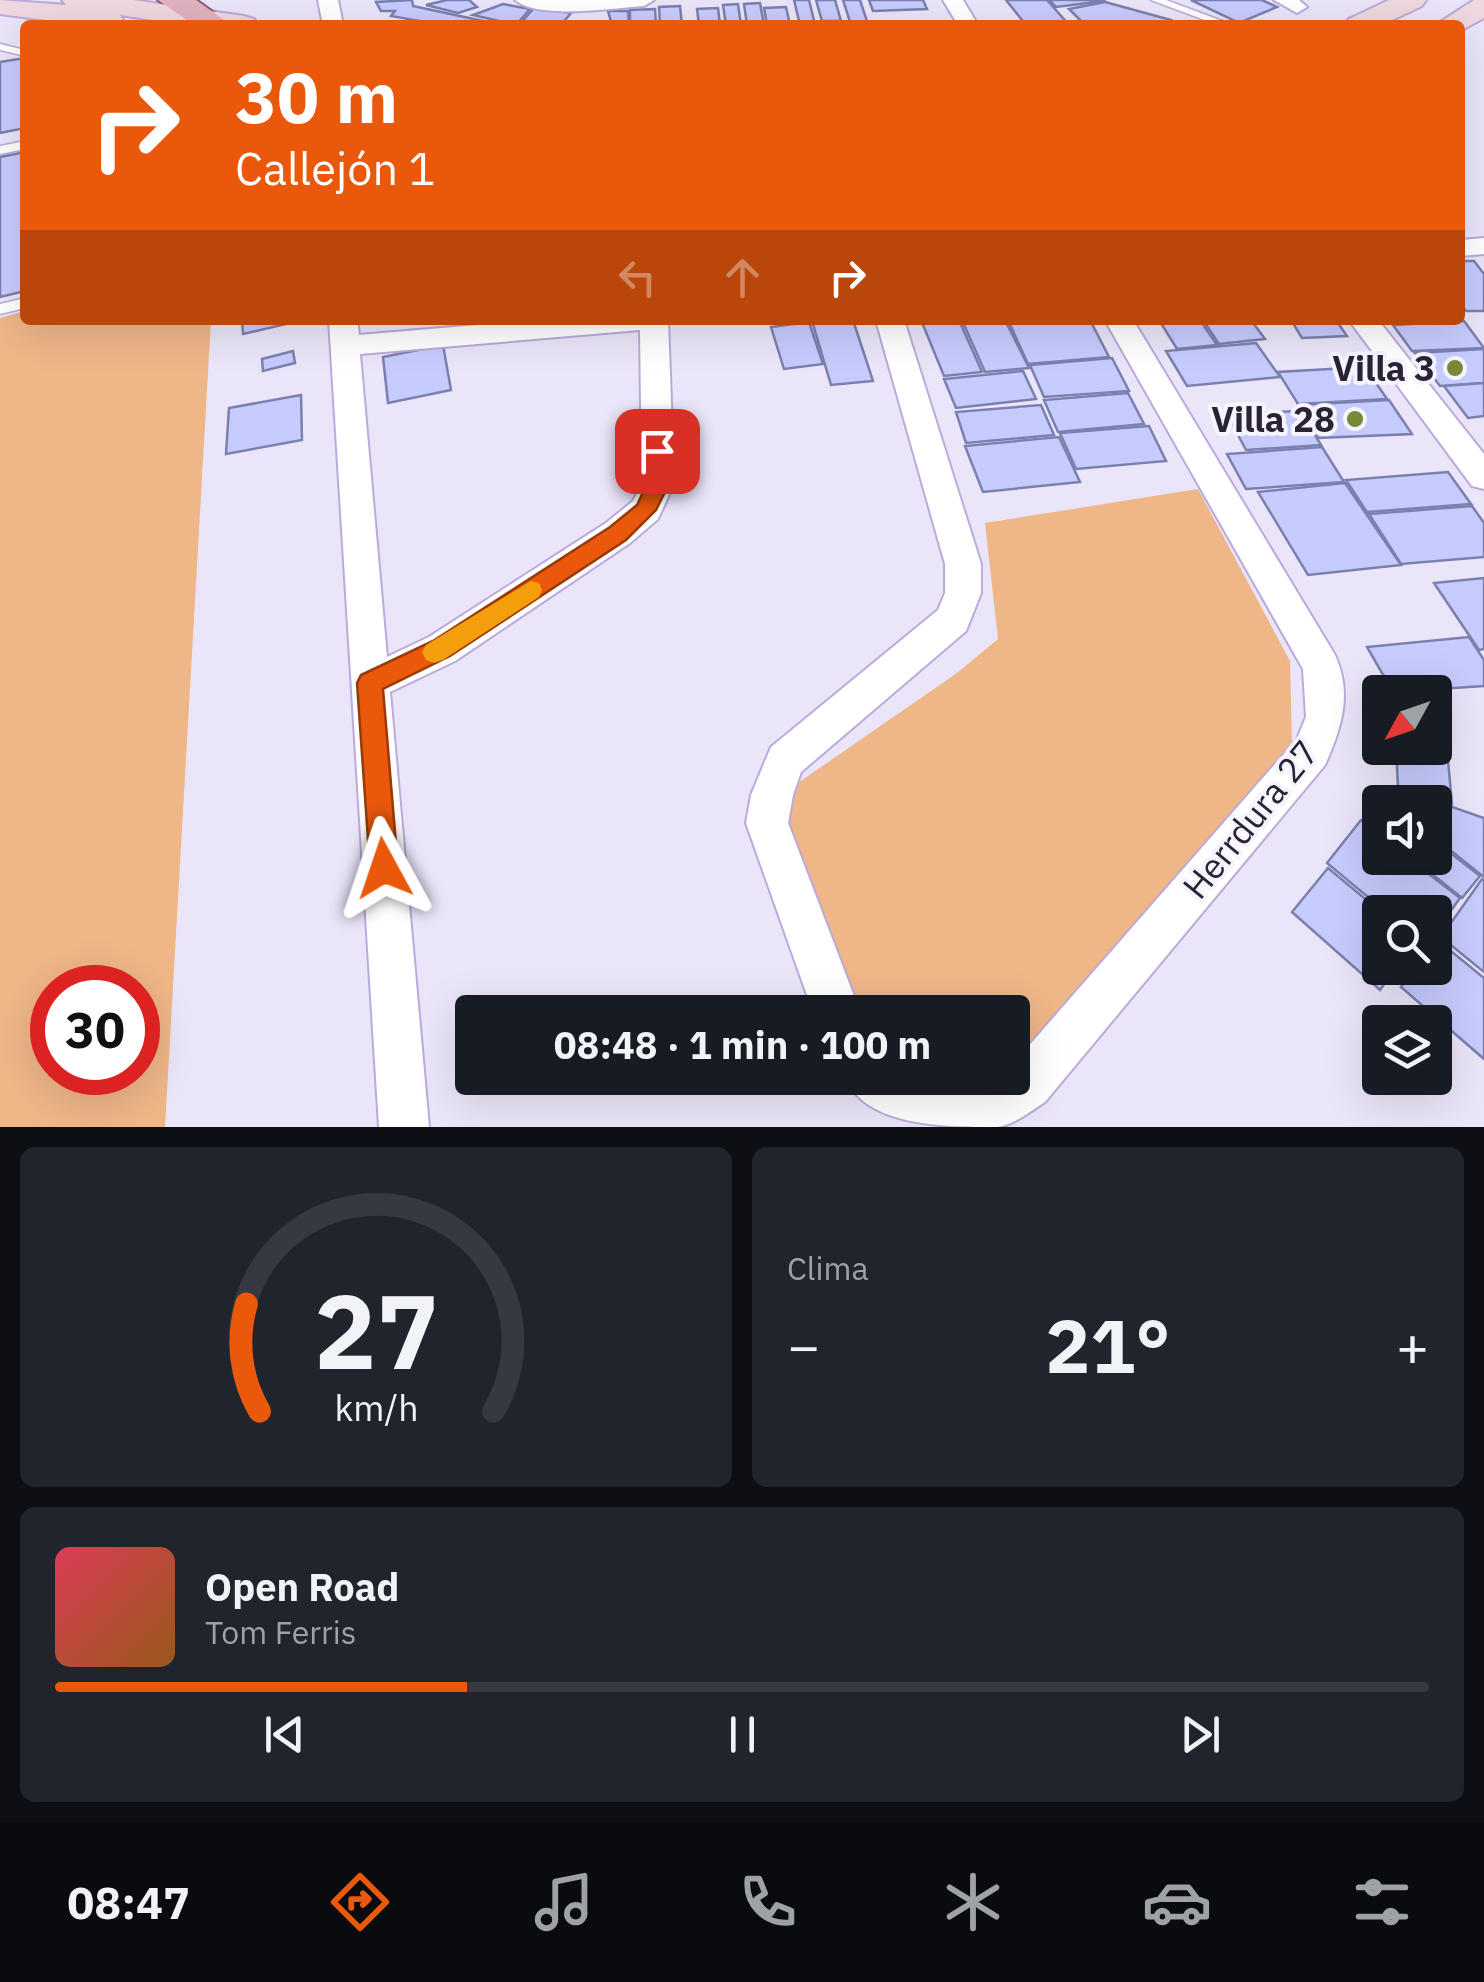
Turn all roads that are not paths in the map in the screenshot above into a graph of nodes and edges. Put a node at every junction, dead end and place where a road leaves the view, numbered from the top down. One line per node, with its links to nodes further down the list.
1 (76, 0): 10 (main road)
2 (525, 0): 3 (street)
3 (644, 0)
4 (1156, 0): 11 (lane)
5 (1412, 0): 12 (main road)
6 (177, 1): 10 (main road)
7 (0, 5): 9 (main road)
8 (1484, 6): 13 (main road)
9 (100, 20)
10 (208, 20)
11 (1214, 20)
12 (1370, 20)
13 (1460, 20)
14 (532, 325): 19 (street)
15 (650, 325): 21 (street)
16 (891, 325): 22 (street)
17 (1122, 325): 23 (street, Herrdura 27)
18 (1367, 325): 20 (street)
19 (343, 333): 21 (street)
20 (1484, 477)
21 (370, 683): 26 (street)
22 (830, 995)
23 (1030, 1082)
24 (896, 1095): 25 (street, Herrdura 27)
25 (1008, 1095)
26 (404, 1127)

